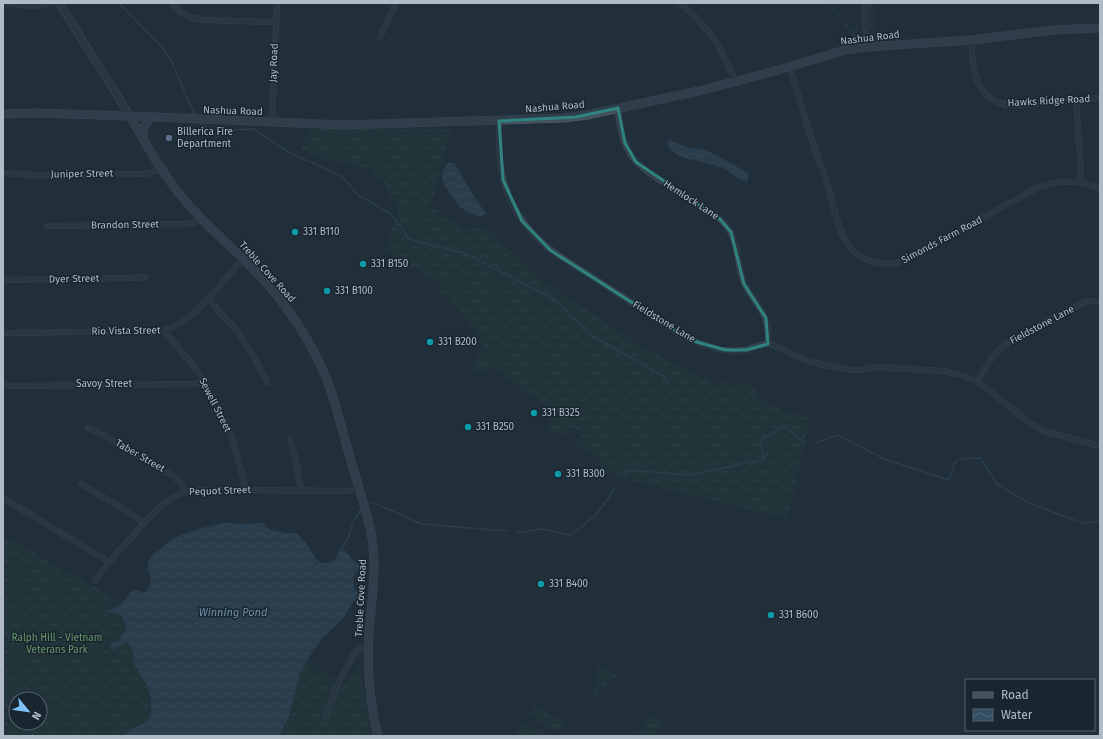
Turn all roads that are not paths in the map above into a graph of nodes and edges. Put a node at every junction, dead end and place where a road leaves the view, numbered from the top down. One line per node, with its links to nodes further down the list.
1 (7, 3): 2 (street)
2 (49, 3)
3 (172, 3): 9 (street)
4 (277, 3): 9 (street, Jay Road)
5 (396, 3): 11 (street)
6 (680, 3): 15 (street)
7 (865, 3): 13 (street)
8 (61, 4): 20 (street, Treble Cove Road)
9 (276, 22): 23 (street, Jay Road)
10 (1100, 28): 12 (main road, Nashua Road)
11 (380, 37)
12 (972, 40): 13 (main road, Nashua Road); 17 (street, Hawks Ridge Road)
13 (866, 47): 14 (main road, Nashua Road)
14 (790, 67): 15 (main road, Nashua Road); 27 (street, Simonds Farm Road)
15 (735, 81): 18 (main road, Nashua Road)
16 (1100, 98): 17 (street, Hawks Ridge Road)
17 (1076, 100): 27 (street)
18 (618, 108): 22 (main road, Nashua Road); 38 (street, Hemlock Lane)
19 (3, 114): 20 (main road, Nashua Road)
20 (130, 116): 21 (main road, Nashua Road); 24 (main road, Treble Cove Road)
21 (153, 117): 23 (main road, Nashua Road); 24 (main road)
22 (499, 121): 23 (main road, Nashua Road); 38 (street, Fieldstone Lane)
23 (272, 123)
24 (143, 138): 25 (main road, Treble Cove Road)
25 (161, 168): 26 (street, Juniper Street); 29 (main road, Treble Cove Road)
26 (3, 173)
27 (1079, 182): 28 (street, Simonds Farm Road)
28 (1100, 189)
29 (202, 220): 30 (street, Brandon Street); 31 (main road, Treble Cove Road)
30 (47, 226)
31 (243, 259): 34 (street, Rio Vista Street); 47 (main road, Treble Cove Road)
32 (144, 277): 33 (street, Dyer Street)
33 (3, 280)
34 (208, 299): 36 (street, Rio Vista Street); 40 (street)
35 (1100, 301): 41 (street, Fieldstone Lane)
36 (164, 331): 37 (street, Rio Vista Street); 39 (street, Sewell Street)
37 (3, 333)
38 (768, 344): 41 (street)
39 (204, 380): 42 (street, Savoy Street); 48 (street, Sewell Street)
40 (267, 382)
41 (977, 382): 45 (street)
42 (3, 386)
43 (88, 428): 50 (street, Taber Street)
44 (290, 439): 49 (street)
45 (1100, 446)
46 (80, 484): 52 (street)
47 (359, 488): 49 (street, Pequot Street); 55 (main road, Treble Cove Road)
48 (245, 490): 49 (street, Pequot Street); 50 (street, Pequot Street)
49 (301, 490)
50 (185, 492): 52 (street, Pequot Street)
51 (3, 498): 53 (street)
52 (144, 523): 53 (street, Pequot Street)
53 (109, 562): 54 (street, Pequot Street)
54 (95, 581)
55 (368, 648): 56 (street); 57 (main road, Treble Cove Road)
56 (326, 717)
57 (378, 736)

